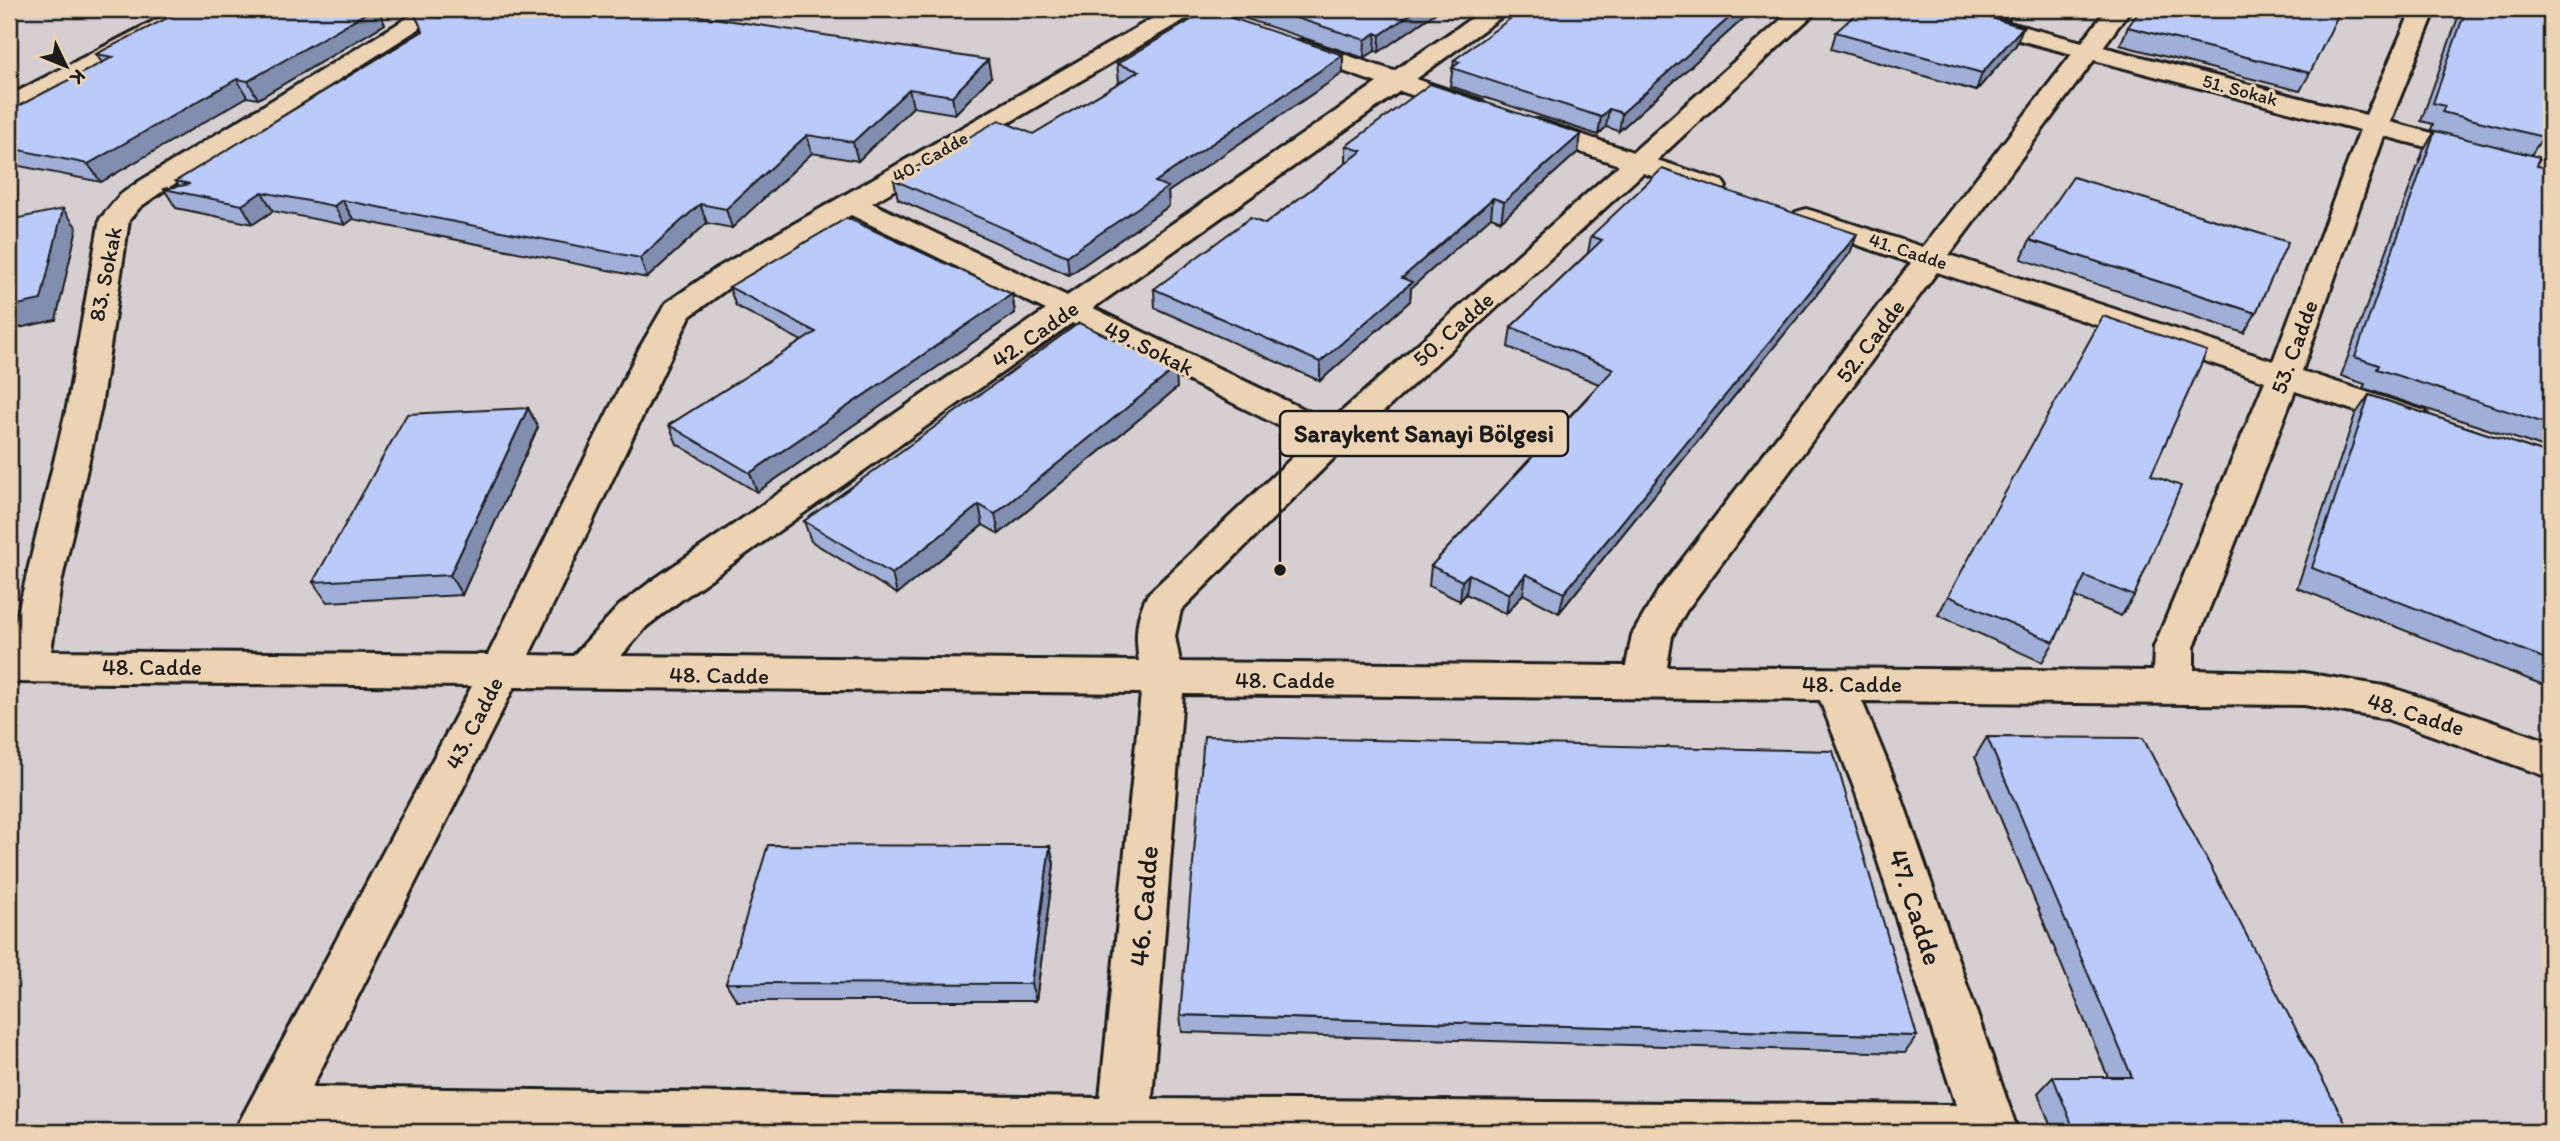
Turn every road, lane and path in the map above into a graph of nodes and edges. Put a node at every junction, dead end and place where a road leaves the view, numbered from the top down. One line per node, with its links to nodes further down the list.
1 (194, 9): 13 (street)
2 (1500, 9): 12 (street, 42. Cadde)
3 (1807, 9): 15 (street, 50. Cadde)
4 (1929, 9): 11 (street, 51. Sokak)
5 (2119, 9): 11 (street, 52. Cadde)
6 (2424, 9): 14 (street, 53. Cadde)
7 (383, 11): 9 (street)
8 (1194, 12): 18 (street, 40. Cadde)
9 (429, 14): 26 (street, 83. Sokak)
10 (1273, 39): 12 (street)
11 (2089, 51): 14 (street, 51. Sokak); 20 (street, 52. Cadde)
12 (1398, 81): 15 (street); 22 (street, 42. Cadde)
13 (9, 106)
14 (2375, 125): 16 (street, 51. Sokak); 23 (street, 53. Cadde)
15 (1637, 162): 17 (street); 25 (street, 50. Cadde)
16 (2551, 172)
17 (1740, 195)
18 (850, 203): 21 (street, 40. Cadde); 22 (street, 49. Sokak)
19 (1778, 208): 20 (street, 41. Cadde)
20 (1932, 259): 23 (street, 41. Cadde); 30 (street, 52. Cadde)
21 (677, 310): 27 (street, 43. Cadde)
22 (1070, 310): 25 (street, 49. Sokak); 28 (street, 42. Cadde)
23 (2284, 376): 24 (street, 41. Cadde); 32 (street, 53. Cadde)
24 (2436, 427)
25 (1334, 438): 29 (street, 50. Cadde)
26 (18, 666): 27 (street, 48. Cadde)
27 (501, 671): 28 (street, 48. Cadde); 34 (street, 43. Cadde)
28 (582, 673): 29 (street, 48. Cadde)
29 (1163, 679): 30 (street, 48. Cadde); 35 (street, 46. Cadde)
30 (1644, 683): 31 (street, 48. Cadde)
31 (1834, 683): 32 (street, 48. Cadde); 36 (street, 47. Cadde)
32 (2178, 686): 33 (street, 48. Cadde)
33 (2551, 760)
34 (266, 1123): 35 (street)
35 (1123, 1129): 36 (street)
36 (1991, 1132)

